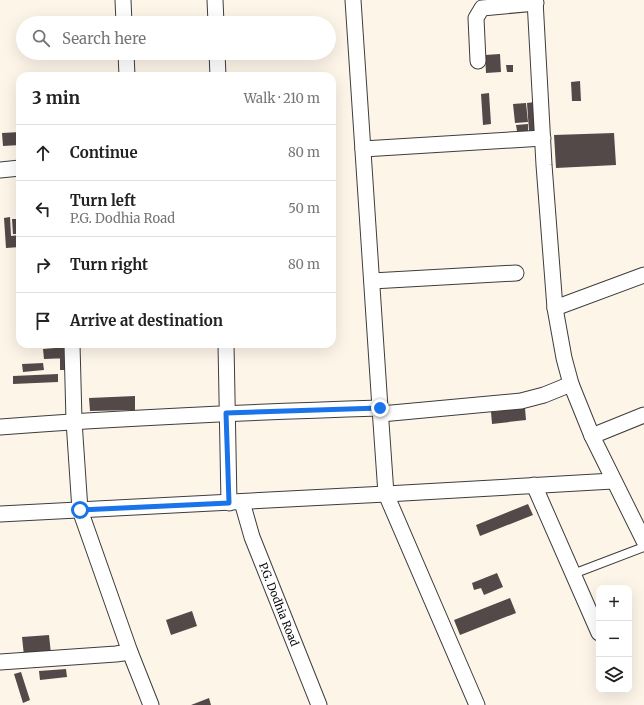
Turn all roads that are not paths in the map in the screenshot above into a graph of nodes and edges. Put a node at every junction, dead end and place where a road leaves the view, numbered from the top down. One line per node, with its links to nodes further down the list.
1 (123, 0): 5 (street)
2 (215, 0): 6 (street)
3 (353, 0): 13 (street)
4 (535, 2): 9 (street); 12 (street)
5 (124, 16)
6 (216, 16)
7 (126, 60): 10 (street)
8 (217, 60): 11 (street)
9 (478, 61)
10 (127, 72)
11 (218, 72)
12 (543, 138): 13 (street); 19 (street)
13 (363, 149): 18 (street)
14 (16, 168): 15 (street)
15 (0, 170)
16 (516, 273): 18 (street)
17 (644, 275): 19 (street)
18 (372, 281): 23 (street)
19 (555, 308): 22 (street)
20 (72, 348): 26 (street)
21 (226, 348): 24 (street, P.G. Dodhia Road)
22 (571, 384): 23 (street); 28 (street)
23 (380, 411): 24 (street); 31 (street)
24 (226, 413): 26 (street); 32 (street, P.G. Dodhia Road)
25 (644, 414): 28 (street)
26 (74, 421): 27 (street); 33 (street)
27 (0, 427)
28 (592, 436): 29 (street)
29 (613, 481): 30 (street); 35 (street)
30 (534, 485): 31 (street); 37 (street)
31 (386, 494): 32 (street); 43 (street)
32 (236, 502): 33 (street); 42 (street, P.G. Dodhia Road)
33 (80, 510): 34 (street); 39 (street)
34 (0, 514)
35 (644, 541)
36 (644, 547): 37 (lane)
37 (573, 574): 38 (street)
38 (596, 626)
39 (130, 652): 40 (street); 41 (street)
40 (0, 662)
41 (151, 705)
42 (319, 705)
43 (477, 705)

